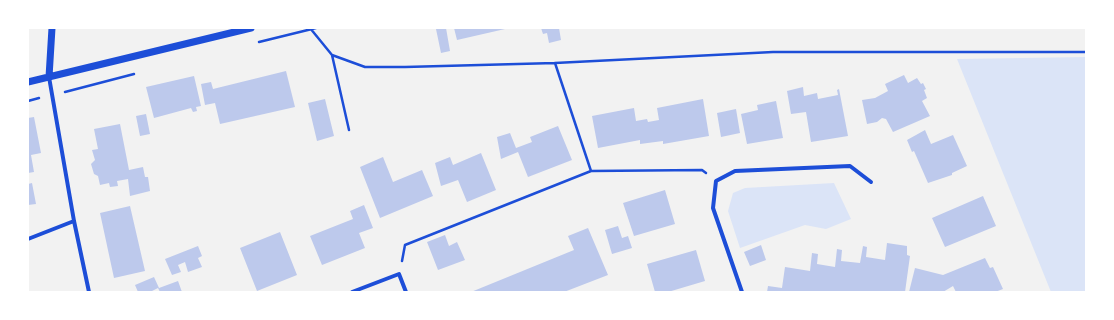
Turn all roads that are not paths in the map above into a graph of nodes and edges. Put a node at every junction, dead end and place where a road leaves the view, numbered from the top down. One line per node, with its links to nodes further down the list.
1 (52, 28): 3 (street)
2 (251, 28): 3 (street)
3 (49, 77): 4 (street); 6 (street)
4 (28, 82)
5 (871, 182): 11 (street)
6 (74, 221): 7 (street); 8 (street)
7 (28, 239)
8 (89, 292)
9 (352, 292): 10 (street)
10 (406, 292)
11 (742, 292)

